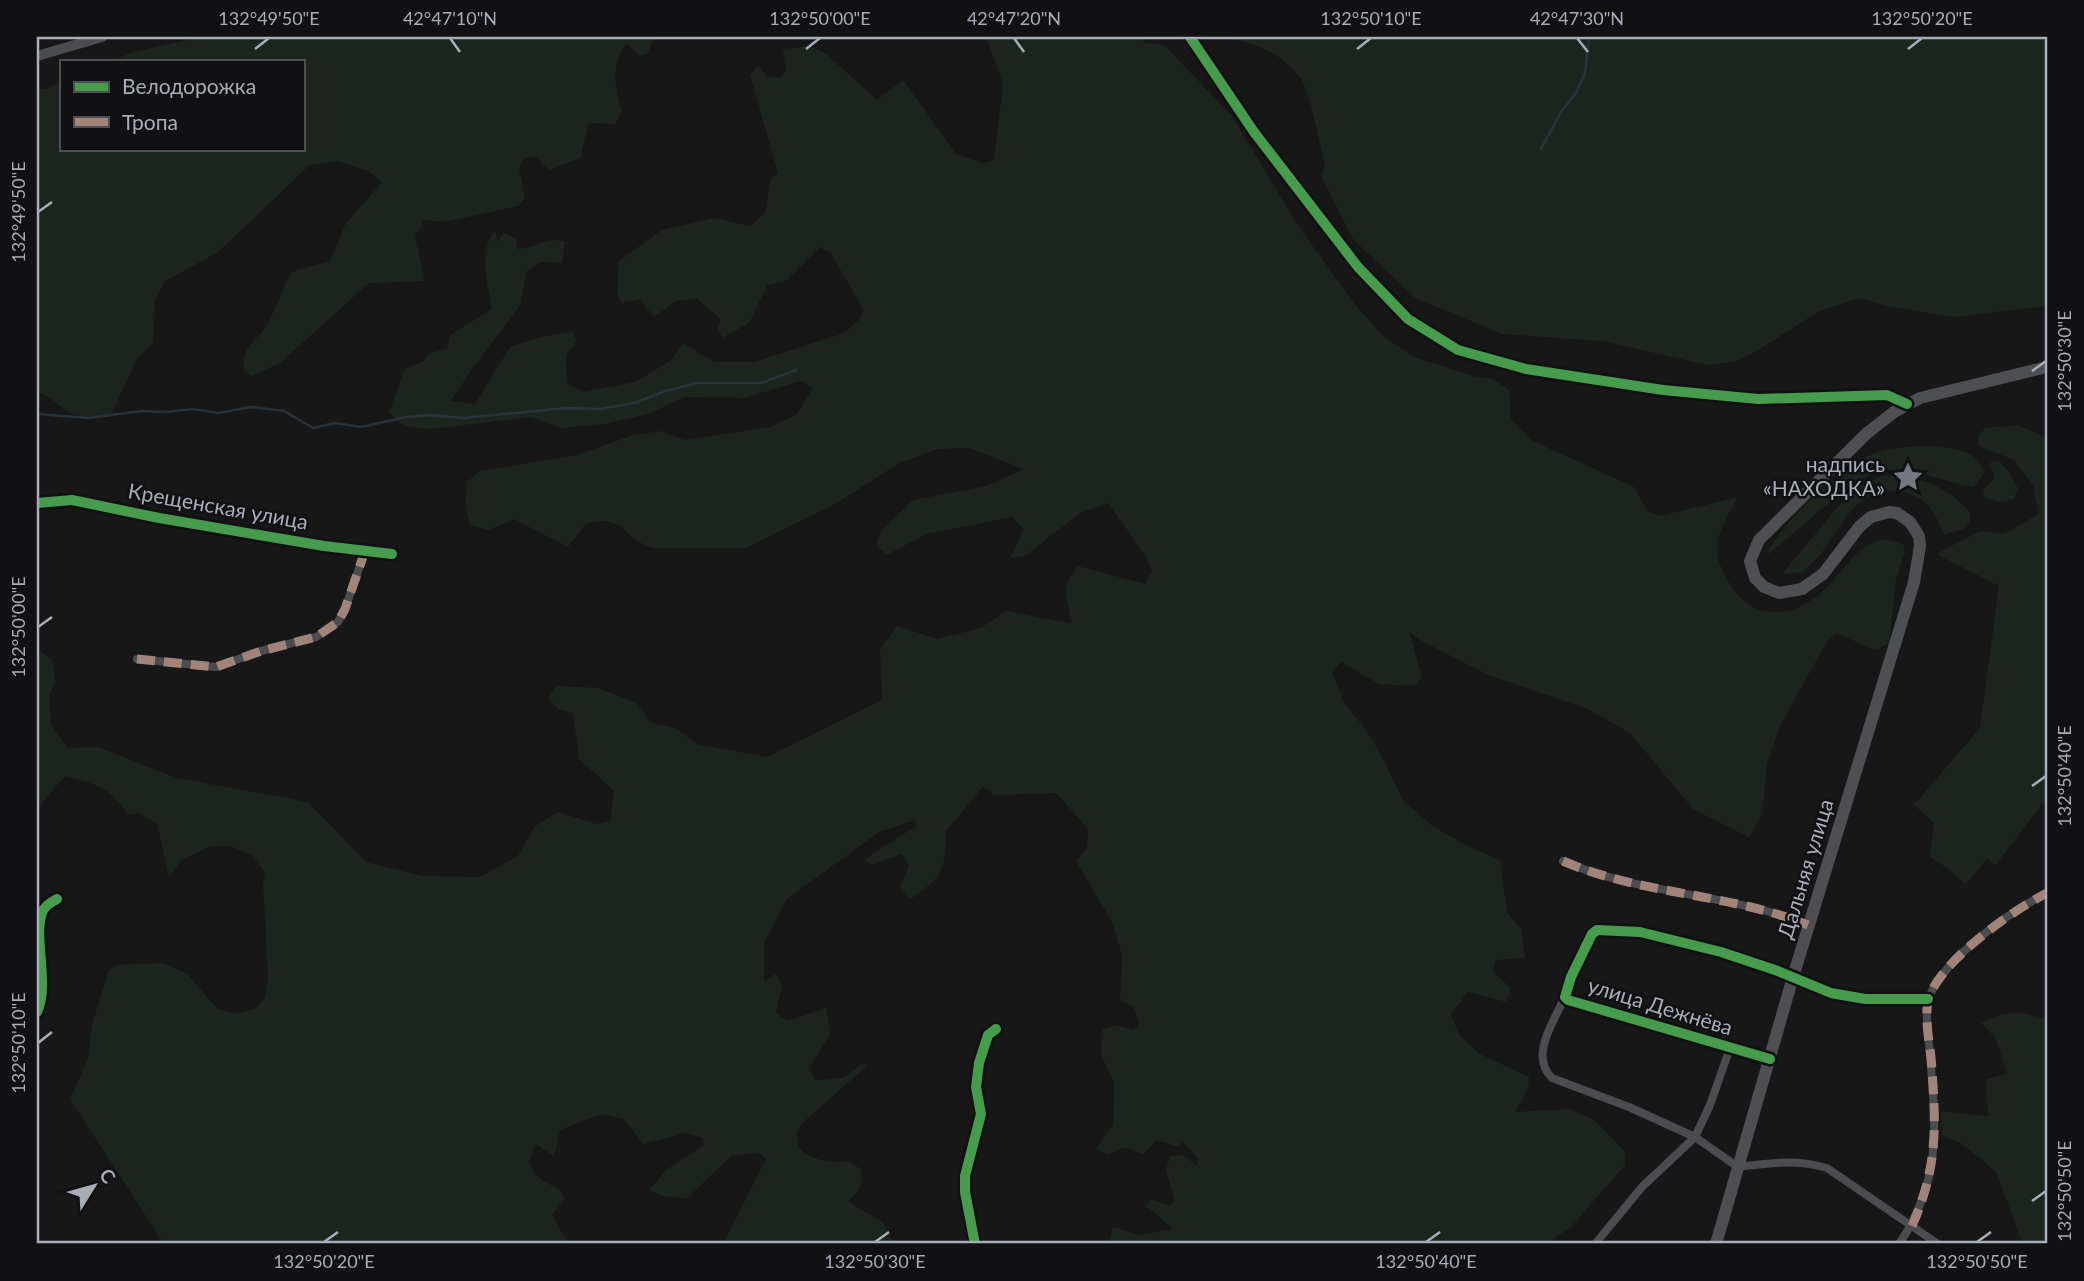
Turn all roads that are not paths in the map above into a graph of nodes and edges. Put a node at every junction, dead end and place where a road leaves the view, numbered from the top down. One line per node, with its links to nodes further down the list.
1 (102, 37): 3 (street)
2 (1191, 37): 5 (street)
3 (37, 56)
4 (2047, 367): 5 (main road)
5 (1907, 404): 14 (main road, Дальняя улица)
6 (37, 502): 7 (street, Крещенская улица)
7 (365, 551): 8 (street, Крещенская улица); 9 (street)
8 (392, 554)
9 (137, 659)
10 (1563, 861): 14 (street)
11 (2047, 893): 17 (street)
12 (57, 899): 13 (street)
13 (38, 923): 18 (street)
14 (1808, 925): 15 (main road, Дальняя улица)
15 (1793, 977): 16 (street, улица Дежнёва); 17 (street); 21 (main road, Дальняя улица)
16 (1565, 997): 20 (street, улица Дежнёва); 22 (street)
17 (1928, 999): 24 (street)
18 (37, 1012)
19 (996, 1029): 25 (street)
20 (1730, 1048): 21 (street, улица Дежнёва); 22 (street)
21 (1770, 1059): 23 (main road, Дальняя улица)
22 (1695, 1136): 23 (street); 26 (street)
23 (1738, 1167): 24 (street); 27 (main road, Дальняя улица)
24 (1912, 1226): 28 (street); 29 (street)
25 (975, 1244)
26 (1594, 1244)
27 (1716, 1244)
28 (1899, 1244)
29 (1938, 1244)

